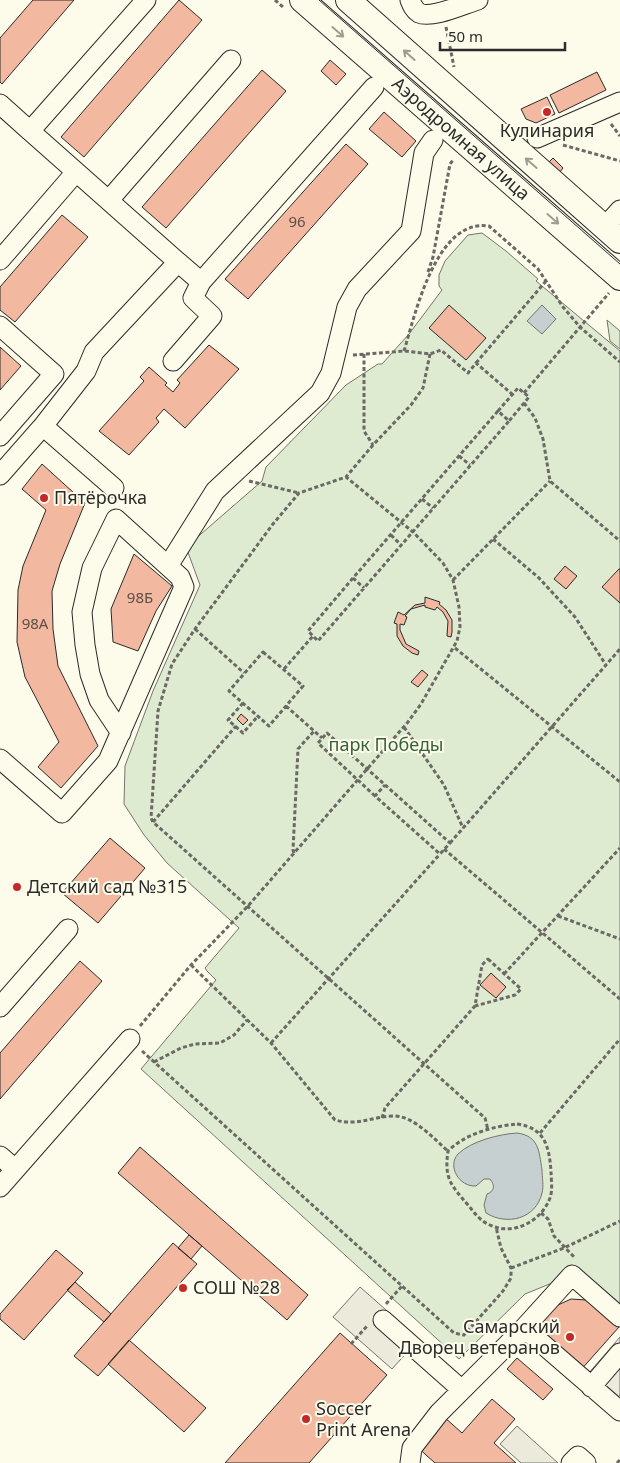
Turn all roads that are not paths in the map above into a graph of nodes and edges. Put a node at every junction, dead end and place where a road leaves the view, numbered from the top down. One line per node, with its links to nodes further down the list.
1 (146, 0): 10 (street)
2 (302, 0): 7 (main road, Аэродромная улица, one-way to 7)
3 (348, 0): 16 (main road, Аэродромная улица, one-way to 3)
4 (410, 0): 5 (street)
5 (478, 0)
6 (230, 60): 14 (street)
7 (378, 84): 19 (street); 20 (main road, Аэродромная улица, one-way to 20)
8 (620, 102): 11 (street)
9 (0, 104): 10 (street)
10 (30, 131): 13 (street)
11 (537, 138)
12 (433, 140): 27 (street)
13 (76, 172): 14 (street); 17 (street)
14 (109, 200): 18 (street)
15 (620, 210): 16 (street)
16 (612, 234)
17 (0, 260)
18 (178, 262): 19 (street); 23 (street)
19 (201, 282): 22 (street)
20 (615, 286)
21 (0, 326): 24 (street)
22 (173, 361)
23 (43, 426): 25 (street); 26 (street)
24 (0, 436)
25 (0, 474)
26 (114, 488)
27 (168, 566): 28 (street); 28 (street)
28 (121, 732): 29 (street)
29 (0, 759)
30 (68, 929): 31 (street)
31 (0, 1006)
32 (130, 1039): 34 (street)
33 (0, 1156): 34 (street)
34 (15, 1169): 35 (street)
35 (0, 1187)
36 (620, 1317): 38 (street)
37 (383, 1320): 41 (street)
38 (524, 1328): 40 (street); 41 (street)
39 (620, 1353): 40 (street)
40 (591, 1386): 42 (street)
41 (462, 1390): 43 (street)
42 (620, 1411)
43 (410, 1463)
44 (571, 1463): 45 (street)
45 (586, 1463)

